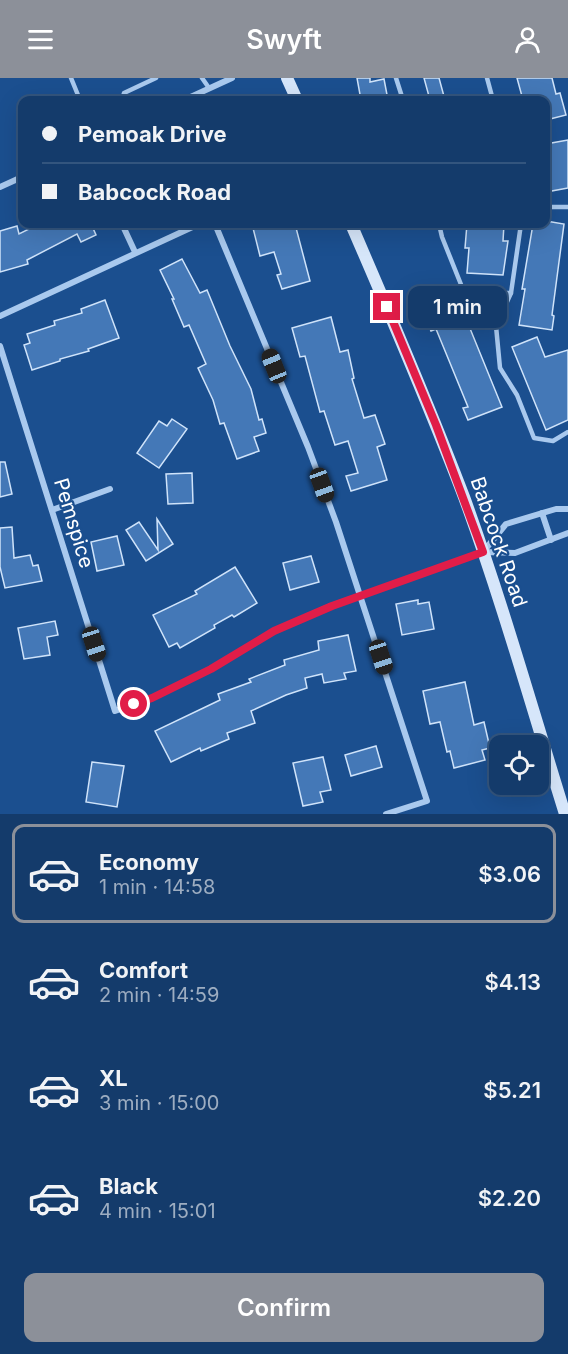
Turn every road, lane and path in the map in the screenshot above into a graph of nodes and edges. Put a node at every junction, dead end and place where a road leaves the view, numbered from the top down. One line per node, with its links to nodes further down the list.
1 (71, 78): 9 (lane)
2 (156, 78): 10 (lane)
3 (202, 78): 8 (lane)
4 (232, 78): 8 (street)
5 (287, 78): 12 (main road)
6 (396, 78): 13 (lane)
7 (487, 78): 14 (lane)
8 (209, 88): 11 (street)
9 (78, 96)
10 (123, 96)
11 (192, 96)
12 (295, 96)
13 (402, 96)
14 (492, 96)
15 (18, 179): 16 (street)
16 (0, 187)
17 (550, 207): 18 (lane)
18 (568, 207)
19 (124, 228): 25 (street)
20 (190, 228): 25 (street)
21 (217, 228): 37 (street)
22 (353, 228): 36 (main road, Babcock Road)
23 (440, 228): 26 (lane)
24 (520, 228): 26 (lane)
25 (135, 252): 27 (street)
26 (511, 293): 29 (lane)
27 (0, 316)
28 (0, 346): 32 (street, Pemspice)
29 (568, 432)
30 (110, 489): 32 (street)
31 (568, 509): 33 (street)
32 (52, 510): 37 (street, Pemspice)
33 (542, 513): 35 (street); 36 (street)
34 (568, 532): 35 (street)
35 (551, 540): 36 (street)
36 (483, 552): 37 (street); 39 (main road, Babcock Road)
37 (361, 595): 38 (street)
38 (386, 814)
39 (565, 814)

